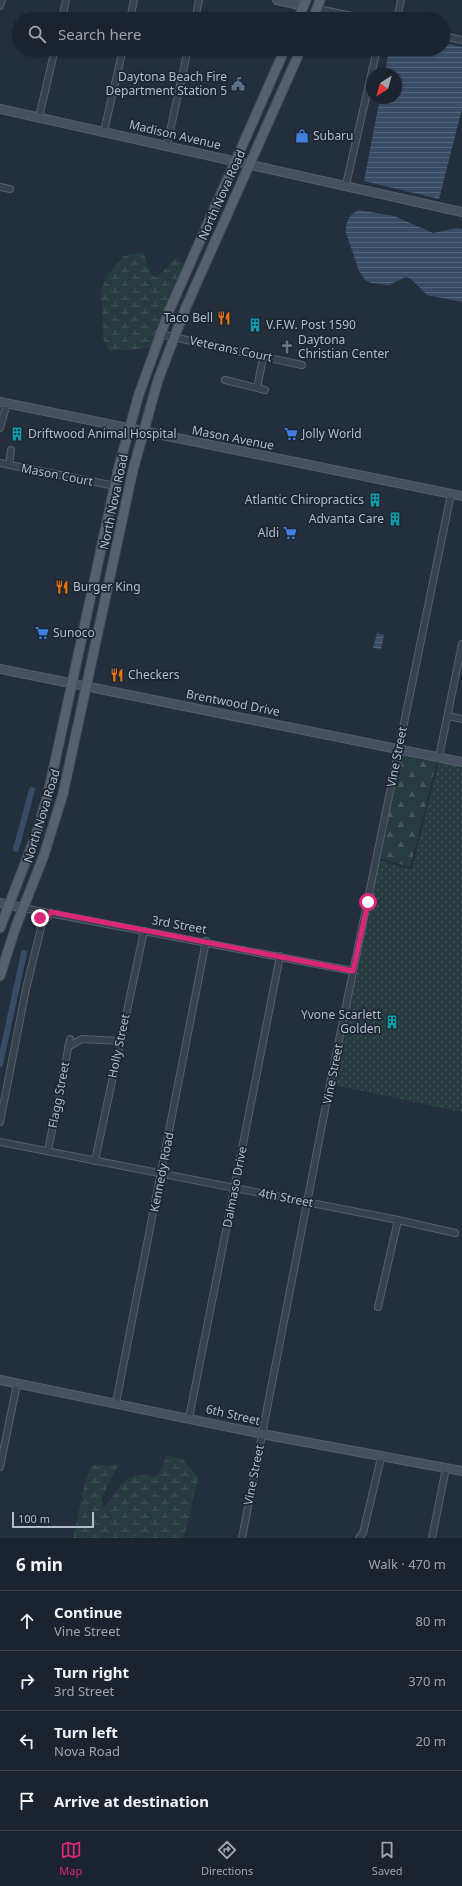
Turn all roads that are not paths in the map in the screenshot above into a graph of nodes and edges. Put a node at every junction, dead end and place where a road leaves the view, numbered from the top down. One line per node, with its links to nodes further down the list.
1 (2, 0): 10 (street)
2 (66, 0): 11 (street)
3 (134, 0): 12 (street)
4 (200, 0): 13 (street)
5 (277, 0): 8 (street)
6 (313, 0): 9 (main road)
7 (401, 0): 15 (street)
8 (305, 3)
9 (319, 4): 14 (street)
10 (0, 6)
11 (63, 12)
12 (131, 12)
13 (197, 12)
14 (345, 12)
15 (398, 12)
16 (450, 37): 17 (street)
17 (462, 40)
18 (53, 56): 25 (street)
19 (121, 56): 26 (street)
20 (186, 56): 27 (street)
21 (282, 56): 28 (main road, North Nova Road)
22 (297, 56): 29 (main road, North Nova Road)
23 (375, 56): 30 (street)
24 (0, 109): 25 (street, Madison Avenue)
25 (39, 117): 26 (street, Madison Avenue)
26 (104, 131): 27 (street, Madison Avenue)
27 (167, 145): 28 (street, Madison Avenue)
28 (236, 161): 29 (street, Madison Avenue); 34 (main road, North Nova Road)
29 (249, 164): 30 (street, Madison Avenue); 35 (main road, North Nova Road)
30 (346, 186): 33 (street, Madison Avenue)
31 (0, 187): 32 (street)
32 (10, 189)
33 (462, 212)
34 (197, 247): 35 (street); 36 (main road, North Nova Road)
35 (210, 253): 37 (main road, North Nova Road)
36 (159, 334): 37 (street, Veterans Court); 45 (main road, North Nova Road)
37 (174, 337): 39 (street, Veterans Court); 46 (main road, North Nova Road)
38 (262, 364): 41 (street)
39 (302, 365)
40 (225, 380): 41 (street)
41 (257, 388): 42 (street)
42 (265, 390)
43 (3, 403): 44 (street); 45 (street, Mason Avenue)
44 (0, 428)
45 (128, 429): 46 (street, Mason Avenue); 50 (main road, North Nova Road)
46 (142, 432): 51 (street, Mason Avenue); 54 (main road, North Nova Road)
47 (12, 450): 49 (street)
48 (0, 463): 49 (street, Mason Court)
49 (9, 465): 50 (street, Mason Court)
50 (115, 486): 53 (main road, North Nova Road)
51 (451, 494): 52 (street, Mason Avenue); 61 (street, Vine Street)
52 (462, 496)
53 (96, 577): 54 (main road); 57 (main road, North Nova Road)
54 (104, 606): 58 (main road, North Nova Road)
55 (462, 644): 59 (street)
56 (0, 669): 57 (street, Brentwood Drive)
57 (73, 683): 58 (street, Brentwood Drive); 64 (main road, North Nova Road)
58 (87, 686): 61 (street, Brentwood Drive); 65 (main road, North Nova Road)
59 (448, 716): 60 (street); 62 (street)
60 (462, 719)
61 (399, 749): 62 (street, Brentwood Drive); 73 (street, Vine Street)
62 (439, 757): 63 (street, Brentwood Drive)
63 (462, 762)
64 (4, 904): 65 (street, 3rd Street); 69 (main road, North Nova Road)
65 (23, 908): 66 (street, 3rd Street); 74 (main road, North Nova Road)
66 (35, 910): 67 (street, 3rd Street); 68 (street)
67 (51, 912): 68 (street); 70 (street, 3rd Street)
68 (42, 924): 78 (street)
69 (0, 928)
70 (144, 931): 71 (street, 3rd Street); 76 (street, Holly Street)
71 (206, 942): 72 (street, 3rd Street); 82 (street, Kennedy Road)
72 (280, 956): 73 (street, 3rd Street); 83 (street, Dalmaso Drive)
73 (353, 971): 84 (street, Vine Street)
74 (0, 976)
75 (70, 1038): 77 (street, Flagg Street)
76 (120, 1041): 77 (street); 81 (street, Holly Street)
77 (68, 1047): 80 (street, Flagg Street)
78 (0, 1122)
79 (0, 1142): 80 (street, 4th Street)
80 (48, 1151): 81 (street, 4th Street)
81 (95, 1161): 82 (street, 4th Street)
82 (162, 1173): 83 (street, 4th Street); 90 (street, Kennedy Road)
83 (235, 1187): 84 (street, 4th Street); 91 (street, Dalmaso Drive)
84 (308, 1202): 85 (street, 4th Street); 92 (street, Vine Street)
85 (398, 1220): 86 (street, 4th Street); 87 (street)
86 (454, 1233)
87 (378, 1307)
88 (0, 1380): 89 (street, 6th Street)
89 (18, 1384): 90 (street, 6th Street); 94 (street)
90 (116, 1403): 91 (street, 6th Street)
91 (189, 1418): 92 (street, 6th Street)
92 (262, 1434): 93 (street, 6th Street); 97 (street, Vine Street)
93 (381, 1458): 95 (street, 6th Street); 98 (street)
94 (0, 1467)
95 (446, 1468): 96 (street, 6th Street); 99 (street)
96 (462, 1472)
97 (242, 1538)
98 (359, 1538)
99 (432, 1538)

